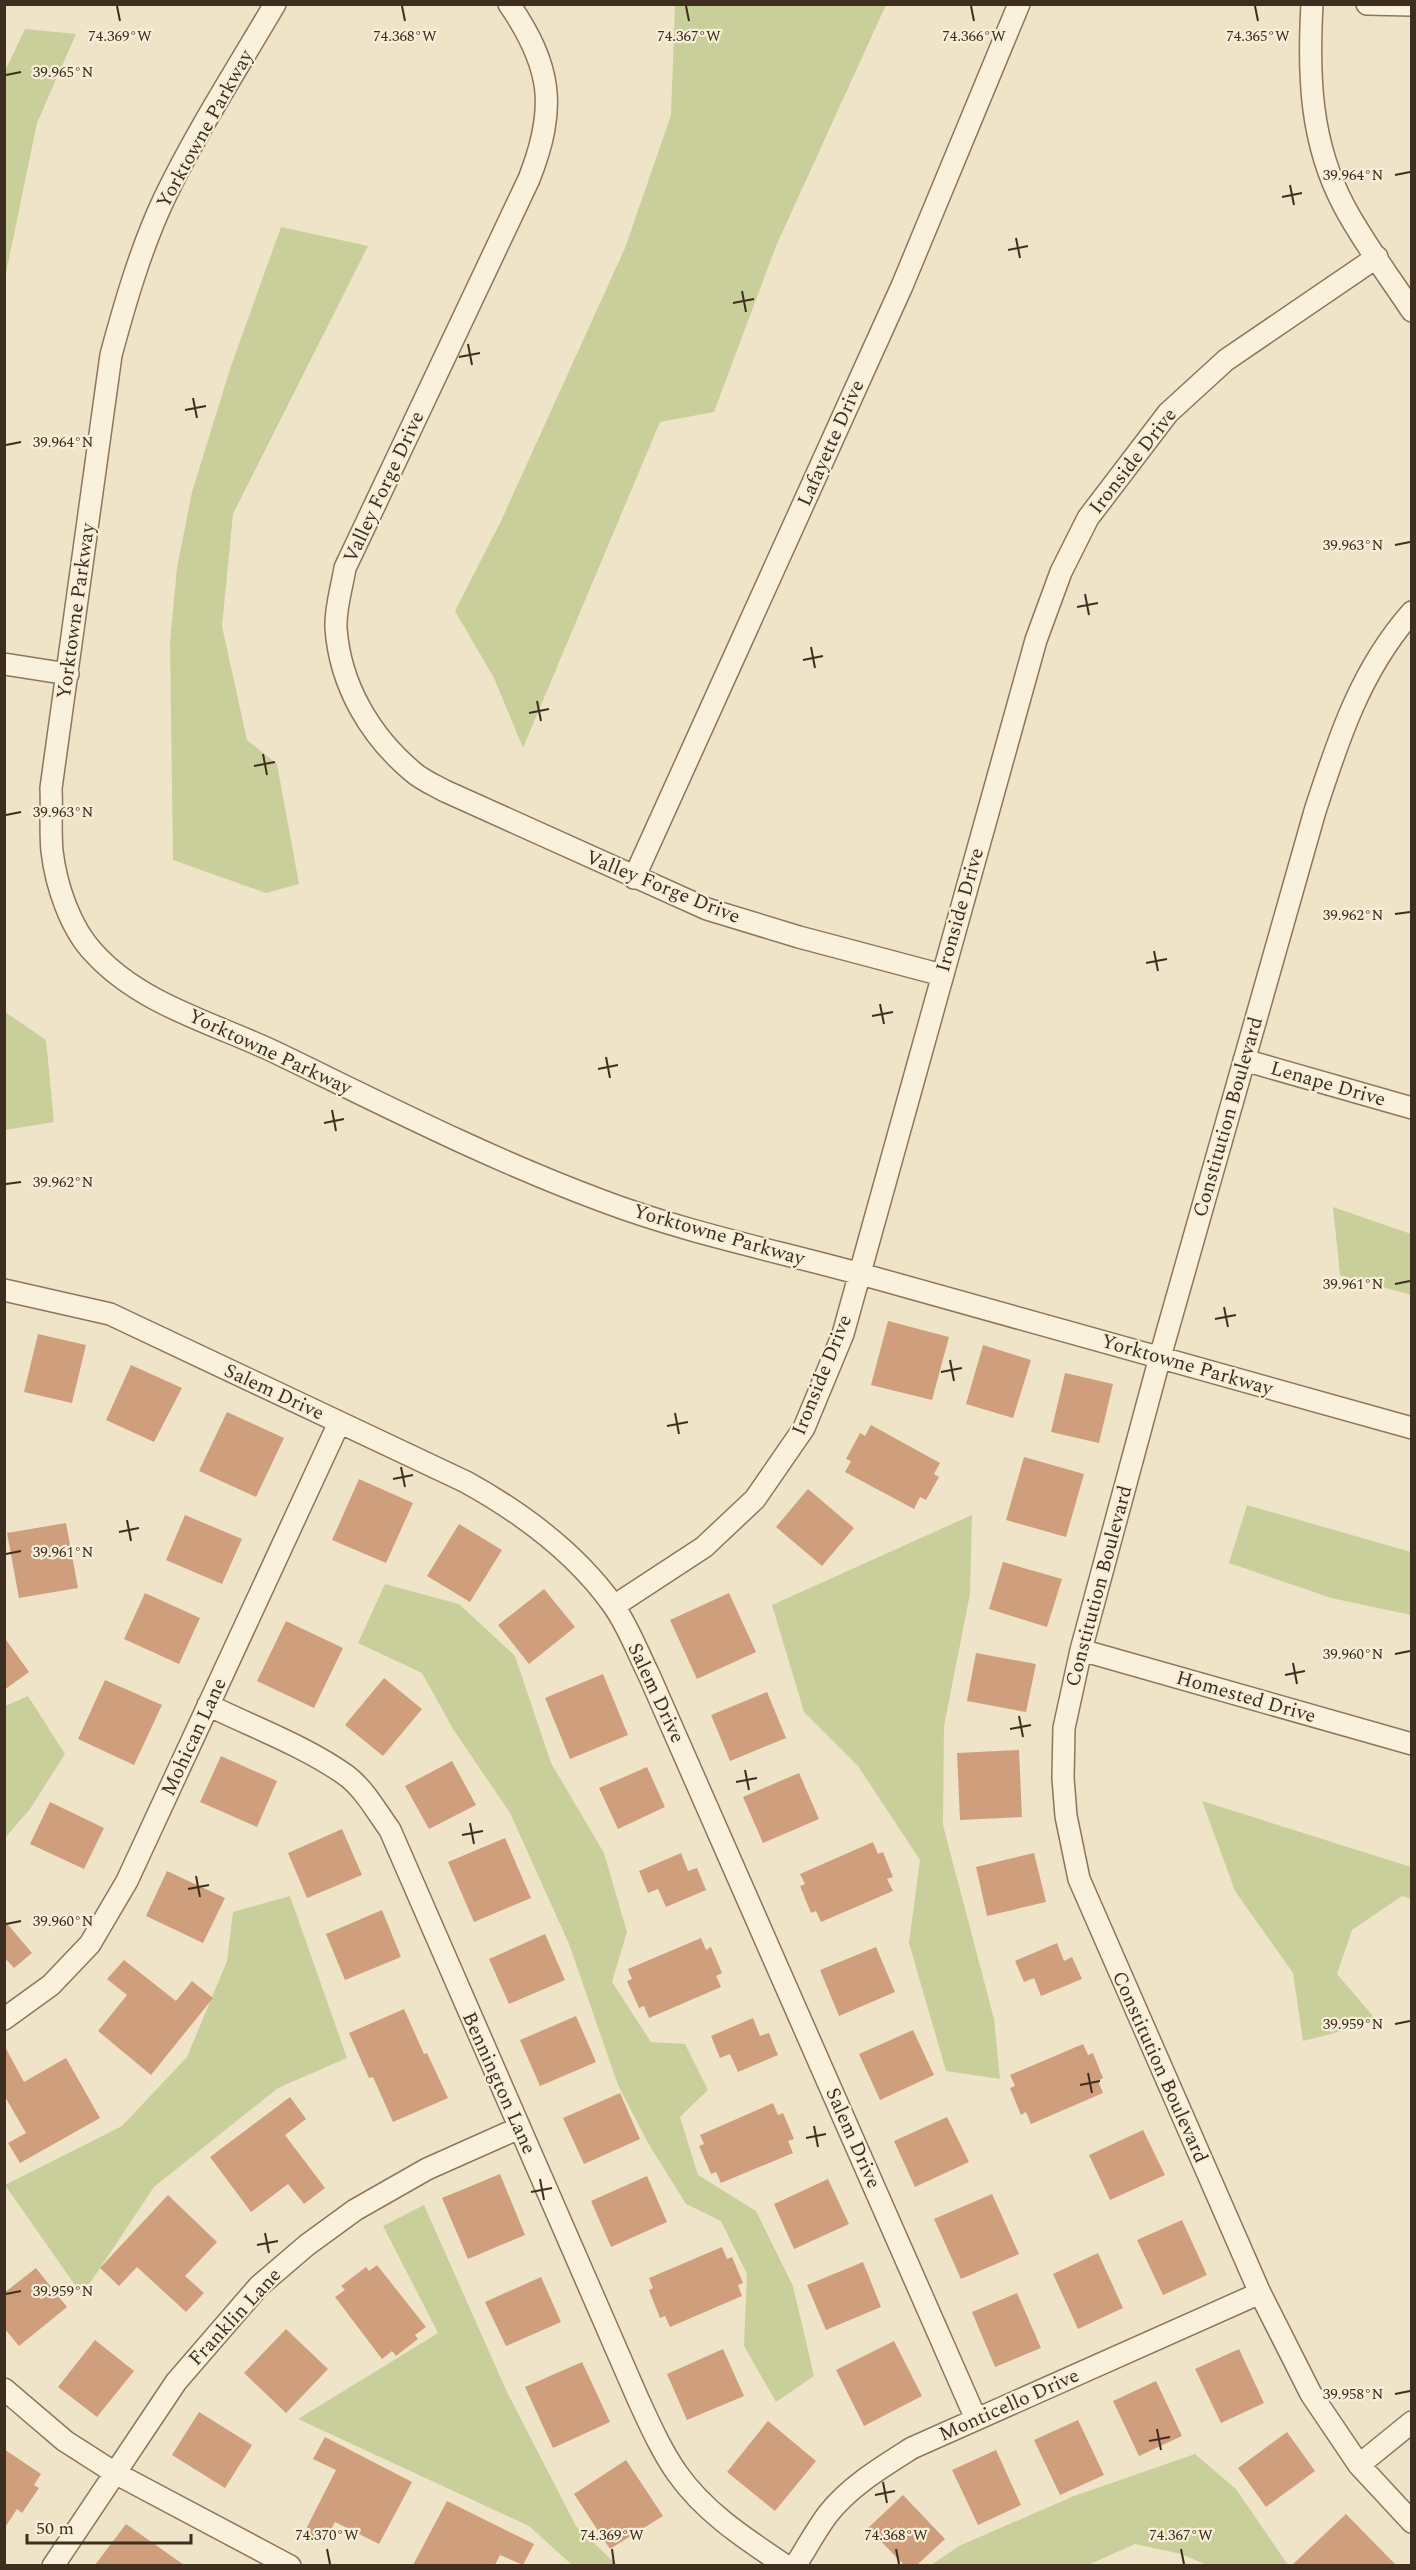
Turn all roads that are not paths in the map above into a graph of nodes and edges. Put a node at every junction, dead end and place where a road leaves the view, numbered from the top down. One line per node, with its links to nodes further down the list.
1 (275, 4): 11 (street, Yorktowne Parkway)
2 (508, 4): 12 (street, Valley Forge Drive)
3 (1019, 4): 12 (street, Lafayette Drive)
4 (1312, 4): 7 (street)
5 (1367, 4): 6 (street)
6 (1412, 5)
7 (1377, 258): 8 (street); 13 (street, Ironside Drive)
8 (1412, 311)
9 (1412, 612): 14 (street, Constitution Boulevard)
10 (4, 664): 11 (street)
11 (68, 674): 16 (street, Yorktowne Parkway)
12 (633, 878): 13 (street, Valley Forge Drive)
13 (942, 975): 16 (street, Ironside Drive)
14 (1244, 1060): 15 (street, Lenape Drive); 18 (street, Constitution Boulevard)
15 (1412, 1108)
16 (859, 1273): 18 (street, Yorktowne Parkway); 21 (street, Ironside Drive)
17 (4, 1290): 19 (street, Salem Drive)
18 (1160, 1357): 20 (street, Yorktowne Parkway); 22 (street, Constitution Boulevard)
19 (339, 1423): 21 (street, Salem Drive); 23 (street, Mohican Lane)
20 (1412, 1428)
21 (614, 1606): 29 (street, Salem Drive)
22 (1080, 1650): 24 (street, Homested Drive); 27 (street, Constitution Boulevard)
23 (208, 1705): 25 (street, Mohican Lane); 26 (street, Bennington Lane)
24 (1412, 1744)
25 (4, 2019)
26 (519, 2128): 32 (street, Franklin Lane); 36 (street, Bennington Lane)
27 (1260, 2294): 29 (street, Monticello Drive); 31 (street, Constitution Boulevard)
28 (4, 2389): 32 (street)
29 (976, 2419): 37 (street, Monticello Drive)
30 (1412, 2422): 31 (street)
31 (1359, 2465): 33 (street, Constitution Boulevard)
32 (115, 2474): 34 (street, Franklin Lane); 35 (street)
33 (1412, 2522)
34 (53, 2565)
35 (290, 2565)
36 (786, 2565)
37 (795, 2565)

